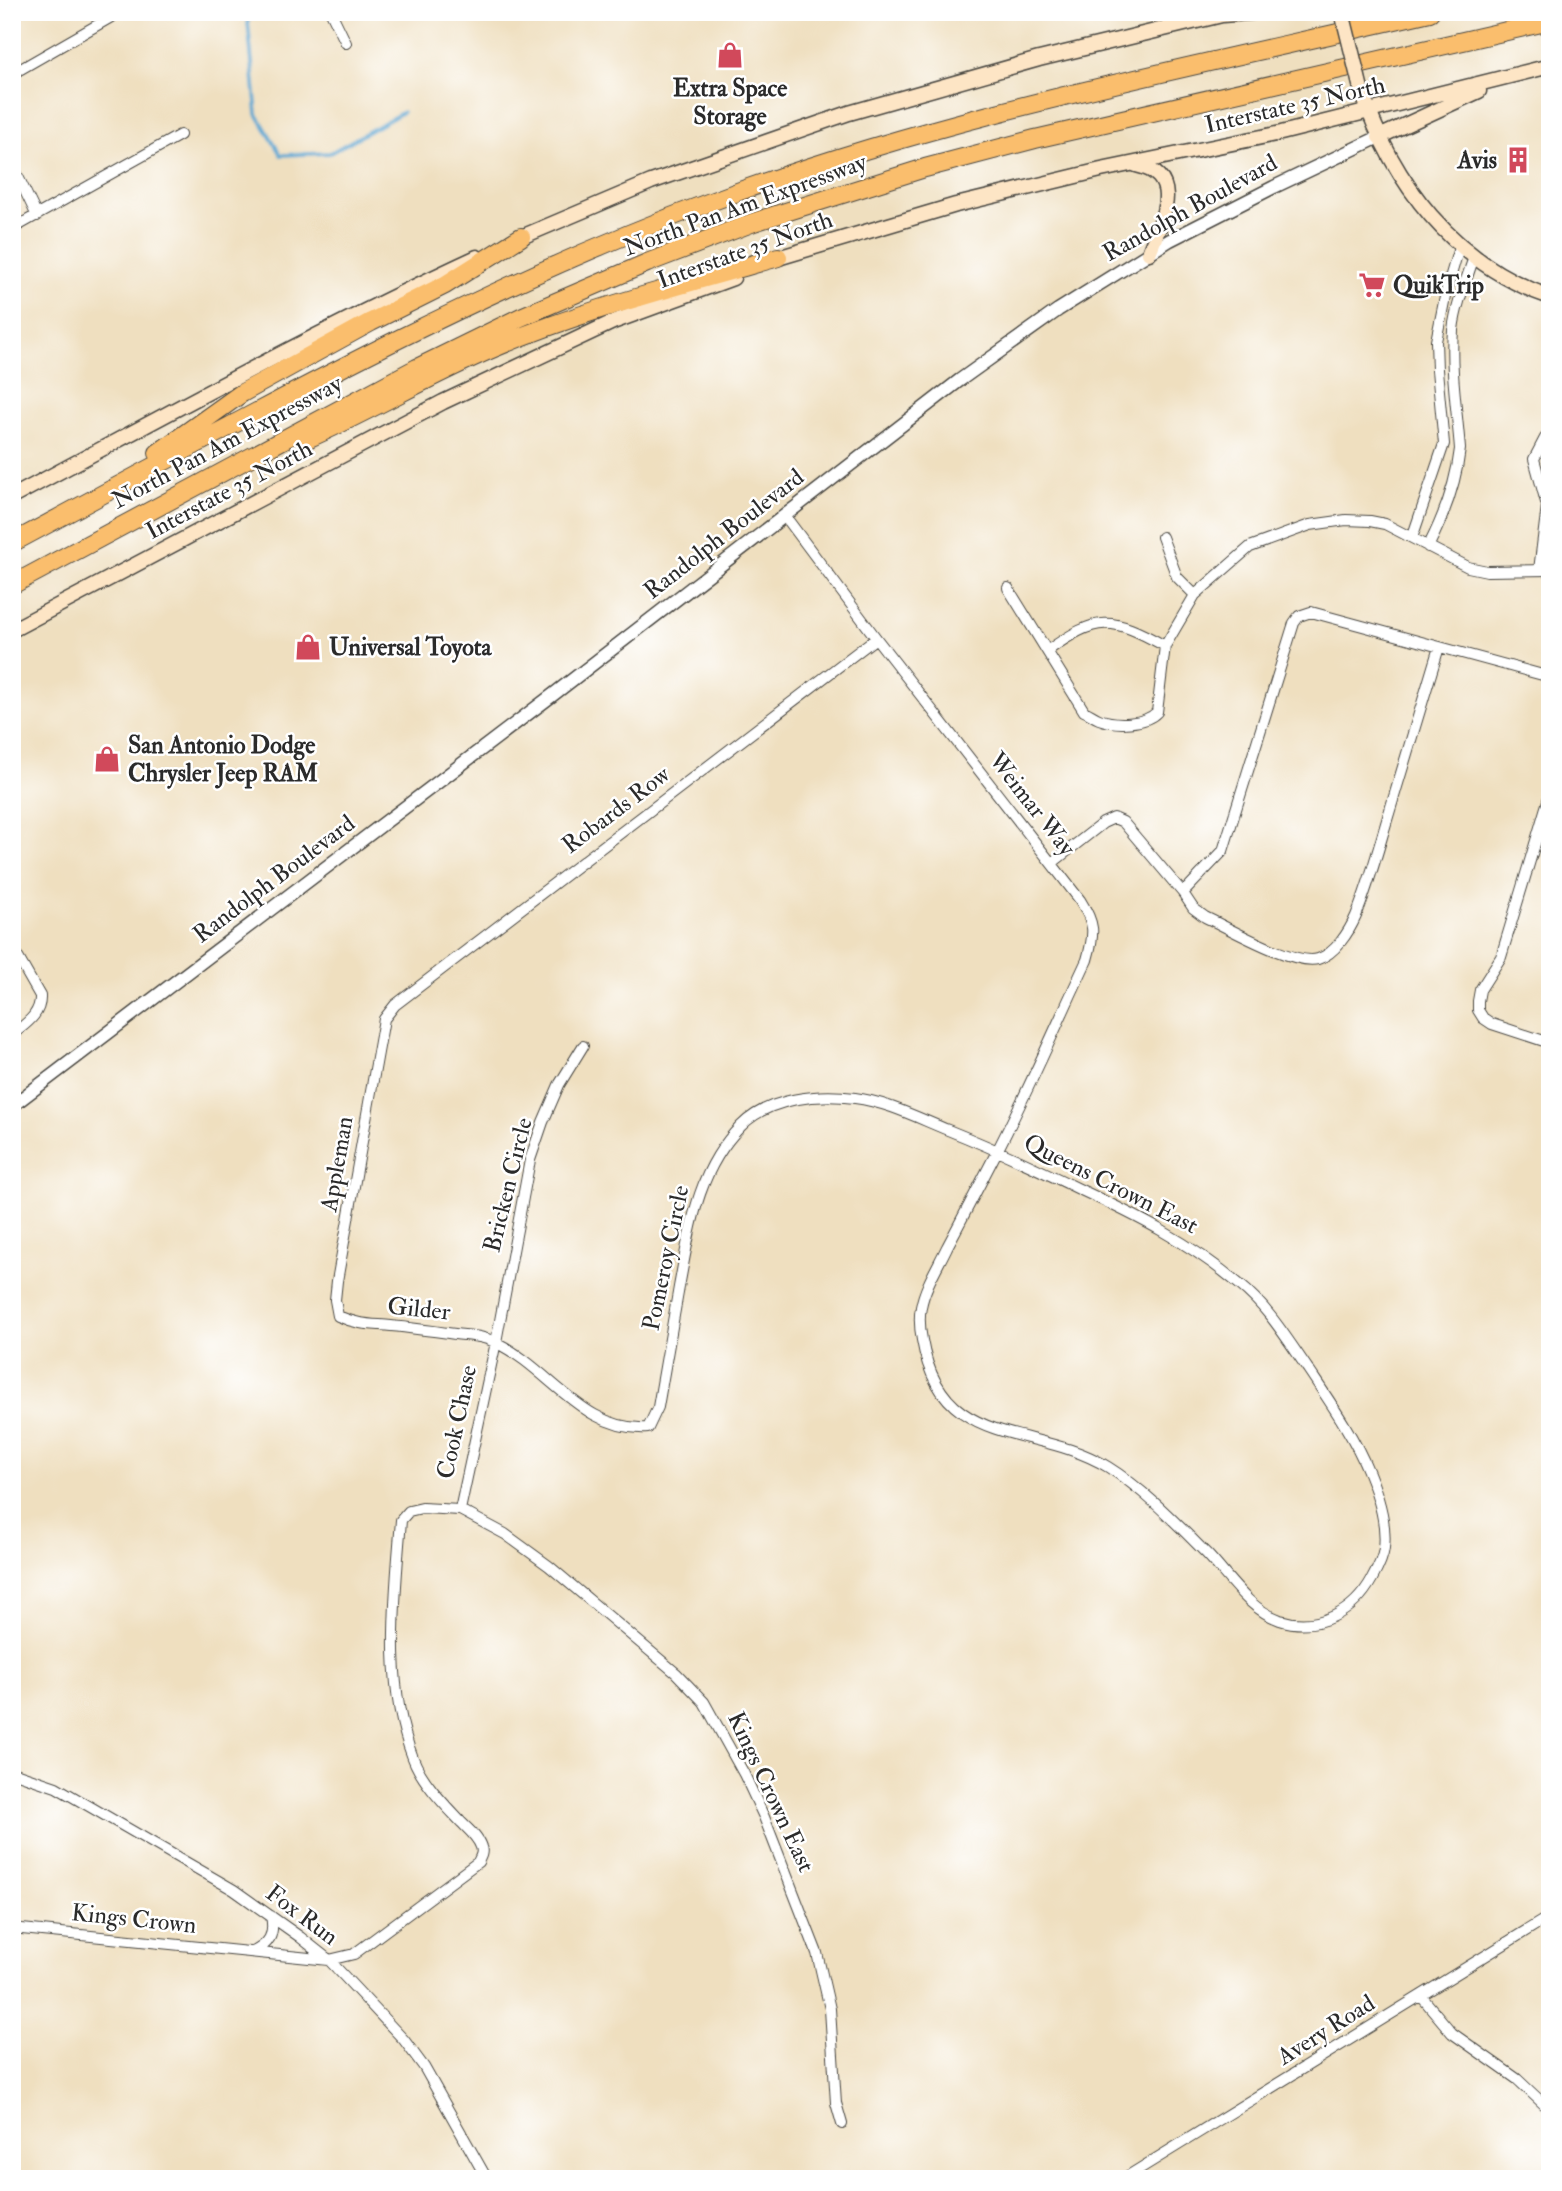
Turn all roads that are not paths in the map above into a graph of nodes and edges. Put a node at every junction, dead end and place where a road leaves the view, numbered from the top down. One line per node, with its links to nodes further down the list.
1 (120, 12): 11 (street)
2 (331, 12): 8 (street)
3 (1261, 12): 20 (main road)
4 (1342, 12): 13 (main road, bridge)
5 (1430, 12): 28 (highway, North Pan Am Expressway)
6 (1550, 22): 9 (highway, North Pan Am Expressway)
7 (1550, 31): 9 (highway)
8 (346, 43)
9 (1441, 46): 27 (highway, North Pan Am Expressway)
10 (1550, 66): 12 (main road, Interstate 35 North)
11 (12, 74)
12 (1512, 76): 13 (main road, Interstate 35 North); 15 (main road, Randolph Boulevard)
13 (1368, 112): 15 (main road); 17 (main road, Interstate 35 North)
14 (180, 135): 18 (street)
15 (1379, 138): 21 (main road); 22 (street, Randolph Boulevard)
16 (12, 164): 18 (street)
17 (1131, 164): 22 (main road); 23 (main road, Interstate 35 North)
18 (37, 216): 19 (street)
19 (12, 229)
20 (521, 237): 28 (highway); 29 (main road)
21 (1460, 243): 24 (main road); 32 (street)
22 (1149, 253): 30 (street, Randolph Boulevard)
23 (778, 257): 27 (highway); 39 (main road, Interstate 35 North)
24 (1474, 257): 25 (main road); 34 (street)
25 (1550, 297)
26 (1550, 436): 35 (street)
27 (185, 493): 36 (highway, North Pan Am Expressway)
28 (102, 495): 33 (highway, North Pan Am Expressway)
29 (12, 497)
30 (785, 516): 40 (street, Weimar Way); 53 (street, Randolph Boulevard)
31 (1162, 537): 38 (street)
32 (1412, 538): 34 (street); 38 (street)
33 (12, 543)
34 (1428, 547): 35 (street)
35 (1544, 570)
36 (12, 586)
37 (1008, 588): 43 (street)
38 (1195, 594): 41 (street)
39 (12, 630)
40 (876, 638): 46 (street, Weimar Way); 49 (street, Robards Row)
41 (1166, 646): 43 (street); 43 (street)
42 (1439, 647): 44 (street); 47 (street); 47 (street)
43 (1047, 651)
44 (1550, 677)
45 (1550, 794): 51 (street)
46 (1052, 863): 47 (street); 54 (street, Weimar Way)
47 (1183, 893)
48 (12, 947): 50 (street)
49 (384, 1019): 55 (street, Appleman)
50 (12, 1035)
51 (1550, 1043)
52 (583, 1046): 56 (street, Bricken Circle)
53 (12, 1106)
54 (998, 1150): 57 (street, Pomeroy Circle); 59 (street, Queens Crown East); 59 (street, Weimar Way)
55 (338, 1316): 56 (street, Gilder)
56 (496, 1342): 57 (street, Gilder); 58 (street, Cook Chase)
57 (648, 1428)
58 (460, 1510): 65 (street, Kings Crown); 68 (street, Kings Crown East)
59 (1376, 1572)
60 (12, 1772): 61 (street, Fox Run)
61 (271, 1916): 64 (street); 65 (street, Fox Run)
62 (1550, 1916): 66 (street, Avery Road)
63 (12, 1928): 64 (street, Kings Crown)
64 (252, 1952): 65 (street, Kings Crown)
65 (329, 1960): 69 (street, Fox Run)
66 (1421, 1996): 67 (street); 70 (street, Avery Road)
67 (1550, 2110)
68 (842, 2124)
69 (487, 2179)
70 (1123, 2179)

